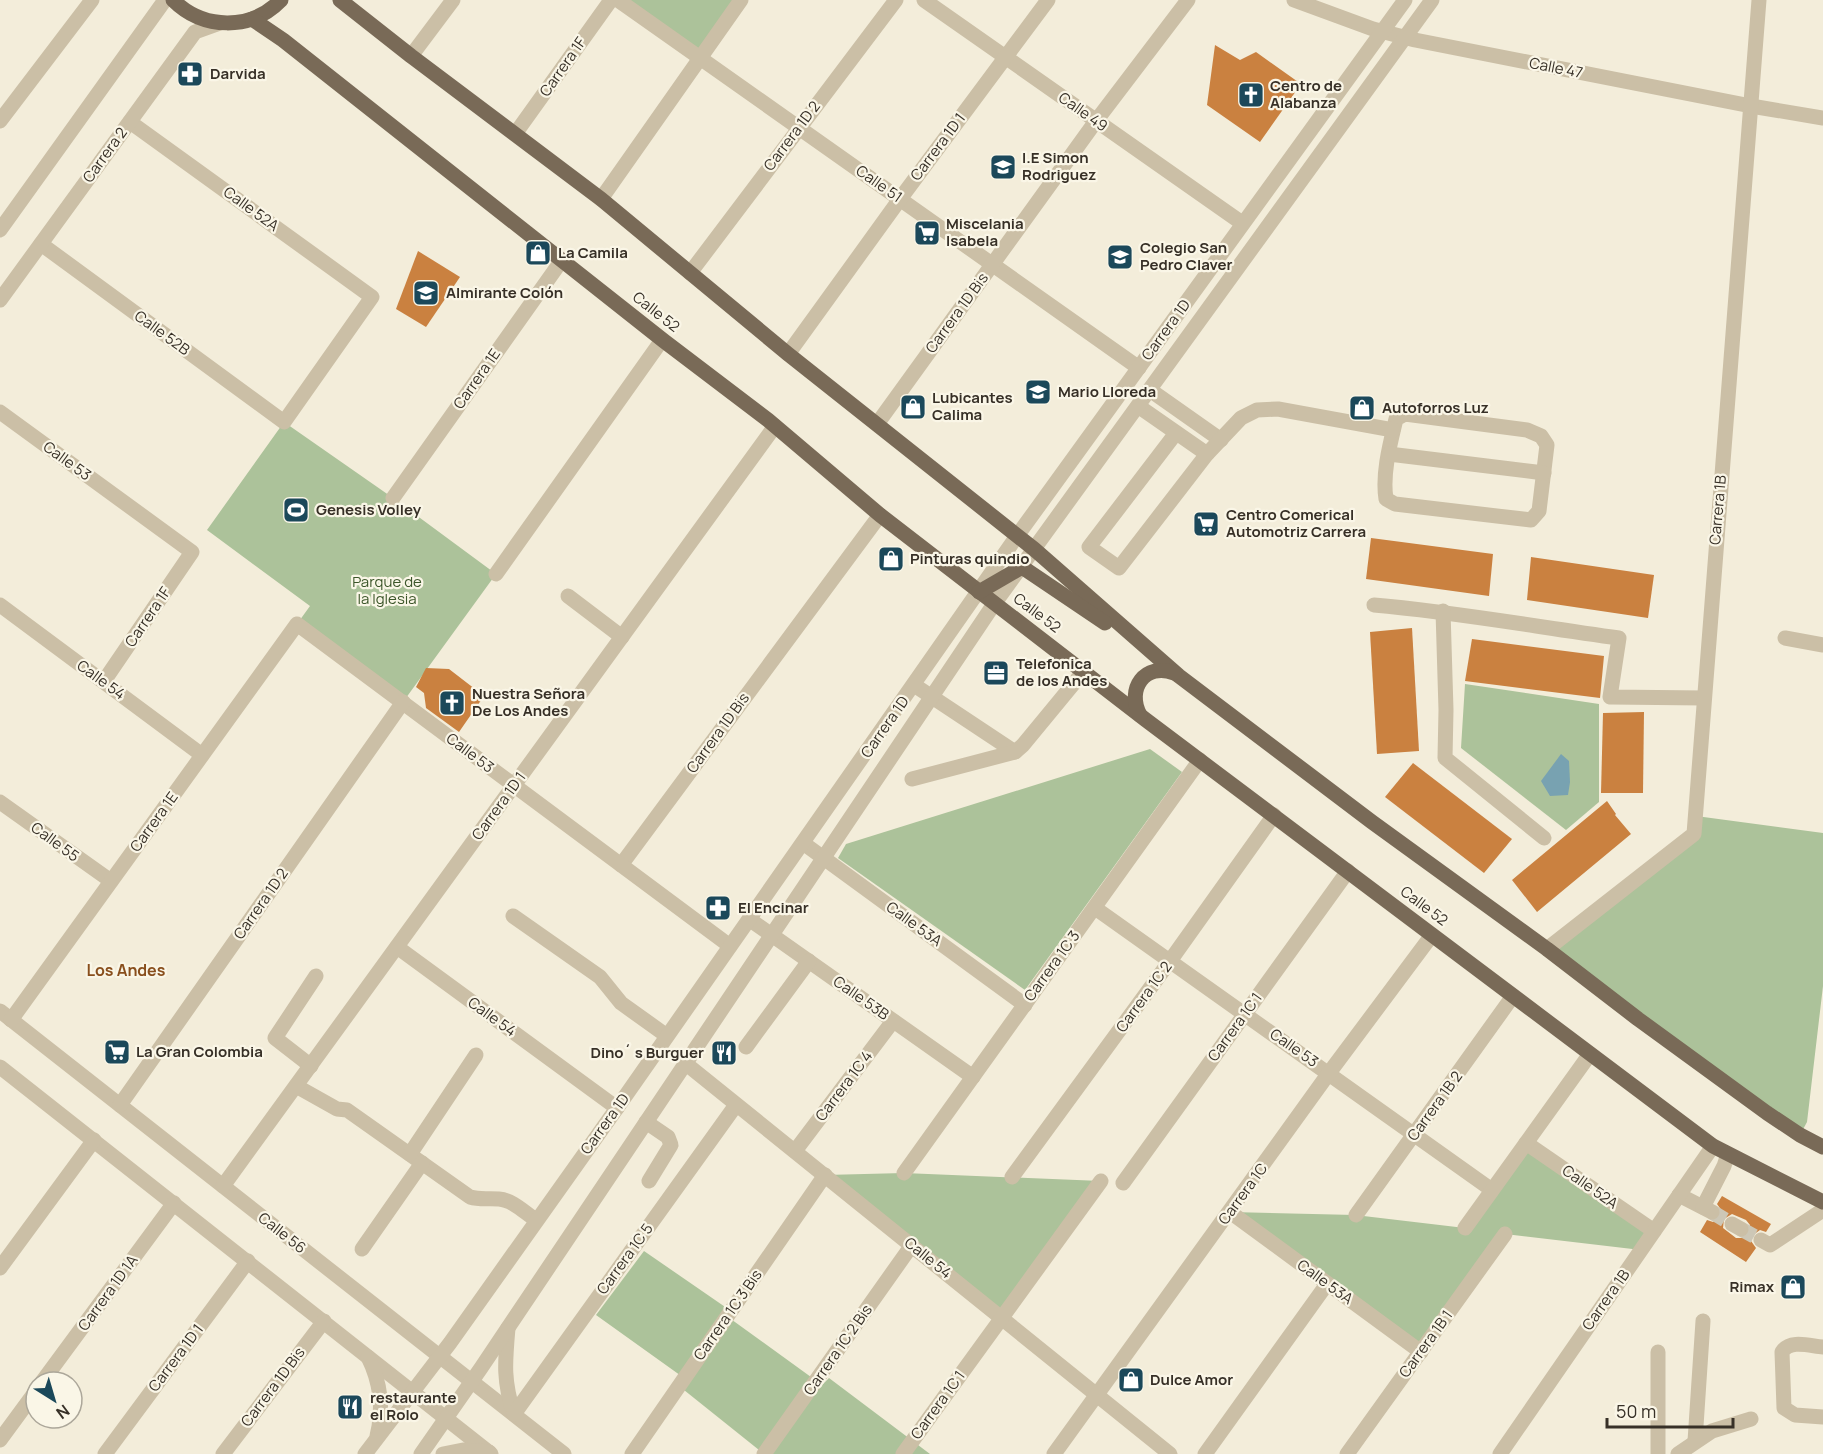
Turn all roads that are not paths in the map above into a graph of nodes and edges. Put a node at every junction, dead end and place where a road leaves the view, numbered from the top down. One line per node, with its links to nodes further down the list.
1 (92, 0): 27 (street)
2 (165, 0): 35 (street)
3 (173, 0): 19 (main road)
4 (281, 0): 18 (main road)
5 (340, 0): 22 (main road)
6 (453, 0): 22 (street)
7 (611, 0): 31 (street, Carrera 1F)
8 (618, 0): 24 (street, Calle 51)
9 (741, 0): 24 (street)
10 (896, 0): 30 (street, Carrera 1D 2)
11 (924, 0): 23 (street, Calle 49)
12 (1048, 0): 23 (street, Carrera 1D 1)
13 (1188, 0): 28 (street, Carrera 1D Bis)
14 (1294, 0): 20 (street, Calle 47)
15 (1405, 0): 20 (street, Carrera 1D)
16 (1432, 0): 21 (street, Carrera 1D)
17 (1759, 0): 25 (street, Carrera 1B)
18 (252, 19): 19 (main road); 37 (main road, Calle 52)
19 (220, 23): 29 (street, Carrera 2)
20 (1382, 32): 21 (street, Calle 47); 34 (street, Carrera 1D)
21 (1405, 38): 25 (street, Calle 47); 44 (street, Carrera 1D)
22 (411, 56): 31 (main road)
23 (1005, 57): 28 (street, Calle 49); 33 (street, Carrera 1D 1)
24 (700, 58): 30 (street, Calle 51); 32 (street)
25 (1751, 106): 26 (street, Calle 47); 79 (street, Carrera 1B)
26 (1823, 117)
27 (0, 121)
28 (1096, 121): 34 (street, Calle 49); 38 (street, Carrera 1D Bis)
29 (130, 122): 36 (street, Carrera 2); 47 (street, Calle 52A)
30 (799, 128): 33 (street, Calle 51); 39 (street, Carrera 1D 2)
31 (515, 134): 32 (main road)
32 (601, 199): 39 (main road)
33 (900, 199): 38 (street, Calle 51); 42 (street, Carrera 1D 1)
34 (1242, 223): 43 (street, Carrera 1D)
35 (0, 230)
36 (41, 243): 40 (street, Carrera 2); 47 (street, Calle 52B)
37 (562, 260): 41 (main road, Calle 52); 56 (street, Carrera 1E)
38 (992, 264): 43 (street, Calle 51); 48 (street, Carrera 1D Bis)
39 (690, 273): 42 (main road)
40 (0, 300)
41 (662, 340): 49 (main road, Calle 52); 62 (street)
42 (788, 354): 48 (main road)
43 (1139, 368): 58 (street, Carrera 1D)
44 (1150, 390): 45 (street, Carrera 1D); 52 (street)
45 (1138, 406): 51 (street); 59 (street, Carrera 1D)
46 (0, 412): 60 (street, Calle 53)
47 (284, 422)
48 (877, 424): 58 (main road)
49 (775, 426): 57 (main road, Calle 52); 70 (street, Carrera 1D 1)
50 (1394, 430): 52 (street); 54 (street); 55 (street)
51 (1176, 433): 53 (street); 53 (street)
52 (1221, 440): 53 (street)
53 (1207, 454)
54 (1389, 454): 55 (street); 55 (street)
55 (1544, 473)
56 (393, 498)
57 (880, 515): 63 (main road, Calle 52); 92 (street, Carrera 1D Bis)
58 (1017, 536): 59 (main road); 63 (street, Carrera 1D)
59 (1034, 549): 61 (street, Carrera 1D); 73 (main road)
60 (192, 552): 76 (street, Carrera 1F)
61 (1022, 567): 63 (main road); 65 (street, Carrera 1D); 73 (main road)
62 (496, 574)
63 (979, 592): 65 (main road, Calle 52); 77 (street, Carrera 1D)
64 (568, 596): 70 (street)
65 (994, 604): 74 (main road, Calle 52); 78 (street, Carrera 1D)
66 (0, 605): 76 (street, Calle 54)
67 (1374, 605): 68 (street)
68 (1443, 611): 79 (street); 89 (street)
69 (297, 624): 80 (street, Calle 53); 83 (street, Carrera 1E)
70 (622, 637): 86 (street, Carrera 1D 1)
71 (1785, 638): 72 (street)
72 (1823, 645)
73 (1157, 658): 75 (main road)
74 (1084, 670): 81 (main road, Calle 52); 82 (street)
75 (1179, 676): 81 (main road); 102 (main road)
76 (104, 681): 83 (street, Calle 54)
77 (914, 685): 78 (street); 90 (street, Carrera 1D)
78 (932, 697): 82 (street); 91 (street, Carrera 1D)
79 (1704, 698): 102 (street, Carrera 1B)
80 (402, 702): 86 (street, Calle 53); 121 (street, Carrera 1D 2)
81 (1146, 720): 84 (main road, Calle 52)
82 (1016, 752): 85 (street)
83 (202, 755): 94 (street, Carrera 1E)
84 (1200, 760): 88 (main road, Calle 52); 95 (street, Carrera 1C 3)
85 (912, 779)
86 (514, 786): 92 (street, Calle 53); 101 (street, Carrera 1D 1)
87 (0, 802): 94 (street, Calle 55)
88 (1274, 815): 93 (main road, Calle 52); 104 (street, Carrera 1C 2)
89 (1544, 838)
90 (803, 843): 91 (street, Calle 53A); 97 (street, Carrera 1D)
91 (824, 858): 98 (street, Carrera 1D); 107 (street, Calle 53A)
92 (621, 865): 100 (street, Calle 53)
93 (1348, 871): 99 (main road, Calle 52); 108 (street, Carrera 1C 1)
94 (111, 881): 109 (street, Carrera 1E)
95 (1095, 908): 104 (street, Calle 53); 107 (street, Carrera 1C 3)
96 (513, 916): 111 (street)
97 (749, 919): 98 (street, Calle 53B); 100 (street, Carrera 1D)
98 (772, 934): 103 (street, Calle 53B); 115 (street, Carrera 1D)
99 (1432, 935): 106 (main road, Calle 52); 118 (street, Carrera 1C)
100 (730, 946): 111 (street, Carrera 1D)
101 (397, 947): 116 (street, Carrera 1D 1); 123 (street, Calle 54)
102 (1547, 949): 129 (main road)
103 (809, 961): 110 (street, Calle 53B); 112 (street)
104 (1170, 962): 108 (street, Calle 53); 135 (street, Carrera 1C 2)
105 (316, 976): 116 (street)
106 (1513, 996): 113 (main road, Calle 52); 125 (street, Carrera 1B 2)
107 (1025, 1005): 119 (street, Carrera 1C 3)
108 (1244, 1014): 118 (street, Calle 53); 138 (street, Carrera 1C 1)
109 (6, 1016): 121 (street, Calle 56)
110 (893, 1021): 119 (street, Calle 53B); 130 (street, Carrera 1C 4)
111 (667, 1036): 123 (street, Carrera 1D)
112 (746, 1047)
113 (1590, 1054): 127 (street); 128 (main road, Calle 52)
114 (476, 1055): 132 (street)
115 (685, 1063): 122 (street, Calle 54); 124 (street, Carrera 1D)
116 (311, 1066): 120 (street, Carrera 1D 1)
117 (0, 1067): 126 (street)
118 (1329, 1073): 125 (street, Calle 53); 145 (street, Carrera 1C)
119 (973, 1077): 133 (street, Carrera 1C 3)
120 (296, 1086): 132 (street); 139 (street, Carrera 1D 1)
121 (120, 1105): 139 (street, Calle 56)
122 (736, 1105): 130 (street, Calle 54); 171 (street, Carrera 1C 5)
123 (617, 1108): 147 (street, Carrera 1D)
124 (645, 1122): 136 (street); 160 (street, Carrera 1D)
125 (1414, 1134): 140 (street, Calle 53); 146 (street, Carrera 1B 2)
126 (94, 1140): 143 (street); 155 (street)
127 (1526, 1143): 140 (street); 149 (street, Calle 52A)
128 (1713, 1146): 131 (main road, Calle 52); 141 (street, Carrera 1B)
129 (1823, 1147)
130 (795, 1151): 134 (street, Calle 54)
131 (1728, 1154): 141 (street); 142 (main road, Calle 52)
132 (416, 1159): 147 (street); 153 (street)
133 (904, 1173)
134 (825, 1175): 152 (street, Calle 54); 185 (street, Carrera 1C 3 Bis)
135 (1012, 1177)
136 (649, 1180)
137 (1101, 1181): 157 (street, Carrera 1C 1)
138 (1123, 1183)
139 (223, 1186): 165 (street, Calle 56)
140 (1492, 1190): 148 (street)
141 (1679, 1195): 149 (street, Carrera 1B)
142 (1823, 1202)
143 (174, 1203): 154 (street); 166 (street, Carrera 1D 1A)
144 (1823, 1210): 151 (street)
145 (1230, 1212): 156 (street, Calle 53A); 169 (street, Carrera 1C)
146 (1356, 1215)
147 (536, 1220): 165 (street, Carrera 1D)
148 (1465, 1228)
149 (1654, 1231): 192 (street, Carrera 1B)
150 (1505, 1234): 162 (street, Carrera 1B 1)
151 (1761, 1239)
152 (912, 1245): 157 (street, Calle 54); 186 (street, Carrera 1C 2 Bis)
153 (362, 1249)
154 (248, 1261): 158 (street); 179 (street, Carrera 1D 1)
155 (0, 1268)
156 (1327, 1284): 162 (street, Calle 53A); 190 (street)
157 (1001, 1317): 169 (street, Calle 54); 187 (street, Carrera 1C 1)
158 (324, 1321): 164 (street); 180 (street, Carrera 1D Bis)
159 (1703, 1321): 177 (street)
160 (509, 1326): 167 (street, Carrera 1D); 171 (street)
161 (1823, 1347): 172 (street)
162 (1421, 1352): 191 (street, Carrera 1B 1)
163 (1658, 1352): 193 (street)
164 (367, 1354): 168 (street); 176 (street)
165 (440, 1356): 167 (street, Calle 56); 168 (street, Carrera 1D)
166 (51, 1370)
167 (471, 1382): 171 (street, Calle 56); 173 (street, Carrera 1D)
168 (413, 1392): 173 (street); 176 (street, Carrera 1D)
169 (1096, 1395): 188 (street, Carrera 1C); 189 (street, Calle 54)
170 (24, 1407): 175 (street)
171 (514, 1414): 184 (street, Calle 56)
172 (1823, 1417)
173 (446, 1418): 178 (street); 182 (street, Carrera 1D)
174 (1751, 1419): 177 (street)
175 (0, 1440)
176 (376, 1440): 181 (street, Carrera 1D)
177 (1695, 1441): 194 (street)
178 (490, 1453): 183 (street)
179 (105, 1454)
180 (223, 1454)
181 (365, 1454)
182 (421, 1454)
183 (443, 1454)
184 (564, 1454)
185 (632, 1454)
186 (764, 1454)
187 (903, 1454)
188 (1054, 1454)
189 (1170, 1454)
190 (1205, 1454)
191 (1347, 1454)
192 (1500, 1454)
193 (1658, 1454)
194 (1678, 1454)

